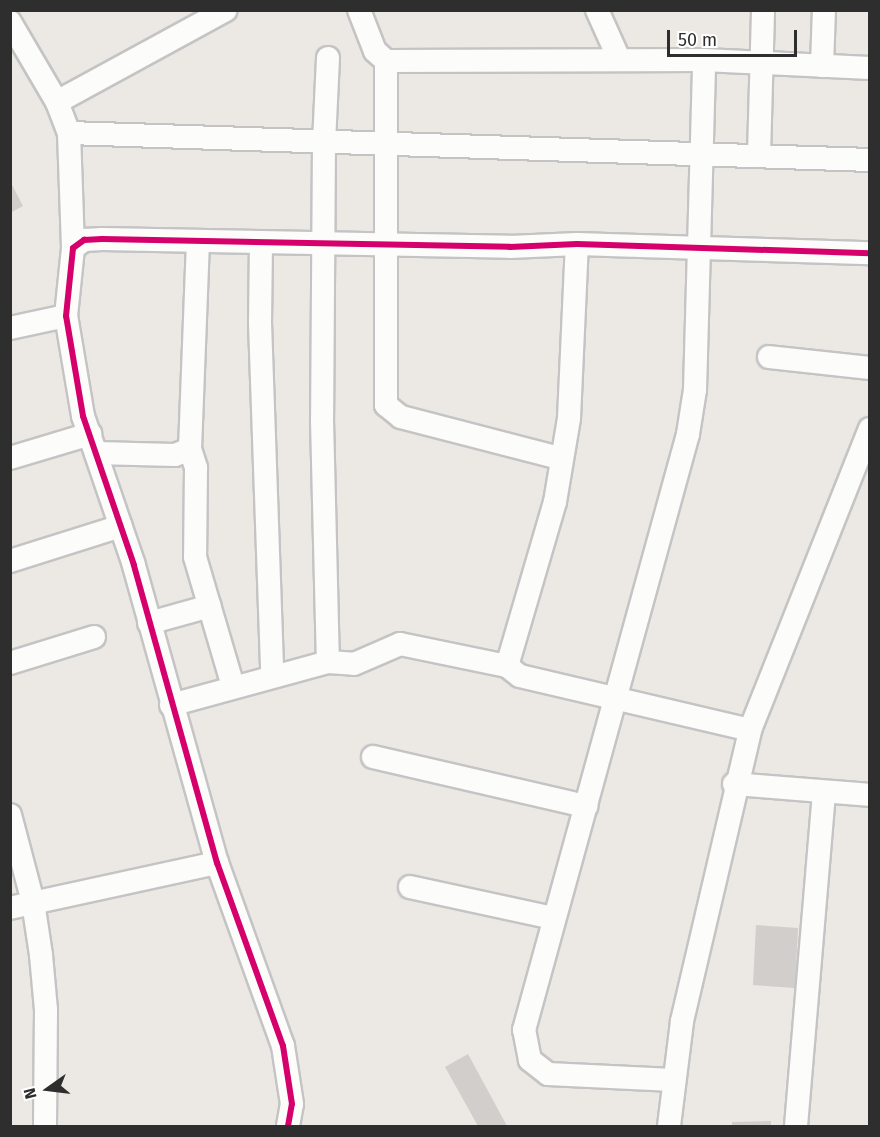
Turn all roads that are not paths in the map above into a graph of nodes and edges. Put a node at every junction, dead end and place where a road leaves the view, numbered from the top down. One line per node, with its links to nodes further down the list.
1 (226, 10): 14 (street)
2 (359, 10): 10 (street)
3 (763, 10): 11 (street)
4 (824, 10): 12 (street)
5 (601, 12): 8 (street)
6 (10, 22): 14 (street)
7 (328, 58): 16 (street)
8 (619, 59): 9 (street); 10 (street)
9 (704, 60): 11 (street); 18 (street)
10 (386, 62): 17 (street)
11 (763, 63): 12 (street); 19 (street)
12 (822, 66): 13 (street)
13 (870, 68)
14 (57, 102): 15 (street)
15 (69, 133): 16 (street); 27 (street)
16 (324, 144): 17 (street); 23 (street)
17 (386, 145): 18 (street); 25 (street)
18 (699, 153): 19 (street); 26 (street)
19 (759, 155): 20 (street)
20 (870, 160)
21 (198, 242): 22 (street); 27 (street); 35 (street)
22 (261, 242): 23 (street); 46 (street)
23 (324, 243): 25 (street); 43 (street)
24 (577, 244): 25 (street); 26 (street); 37 (street)
25 (384, 245): 37 (street)
26 (697, 247): 28 (street); 48 (street)
27 (73, 248): 29 (street)
28 (870, 253)
29 (66, 316): 30 (street); 34 (street)
30 (10, 328)
31 (769, 357): 32 (street)
32 (870, 368)
33 (870, 429): 50 (street)
34 (93, 444): 35 (street); 36 (street); 38 (street)
35 (190, 449): 40 (street)
36 (10, 458)
37 (559, 458): 45 (street)
38 (121, 526): 39 (street); 41 (street)
39 (10, 561)
40 (210, 606): 41 (street); 47 (street)
41 (149, 623): 49 (street)
42 (94, 637): 44 (street)
43 (328, 662): 45 (street); 46 (street)
44 (10, 663)
45 (507, 666): 48 (street)
46 (272, 675): 47 (street)
47 (233, 686): 49 (street)
48 (616, 697): 50 (street); 55 (street)
49 (171, 705): 57 (street)
50 (750, 730): 52 (street)
51 (373, 757): 55 (street)
52 (734, 784): 53 (street); 62 (street)
53 (824, 794): 54 (street); 66 (street)
54 (870, 795)
55 (586, 806): 61 (street)
56 (10, 815): 59 (street)
57 (217, 863): 59 (street); 64 (street)
58 (410, 887): 61 (street)
59 (33, 902): 60 (street); 63 (street)
60 (10, 908)
61 (553, 918): 62 (street)
62 (673, 1080): 65 (street)
63 (45, 1126)
64 (288, 1126)
65 (669, 1126)
66 (796, 1126)

